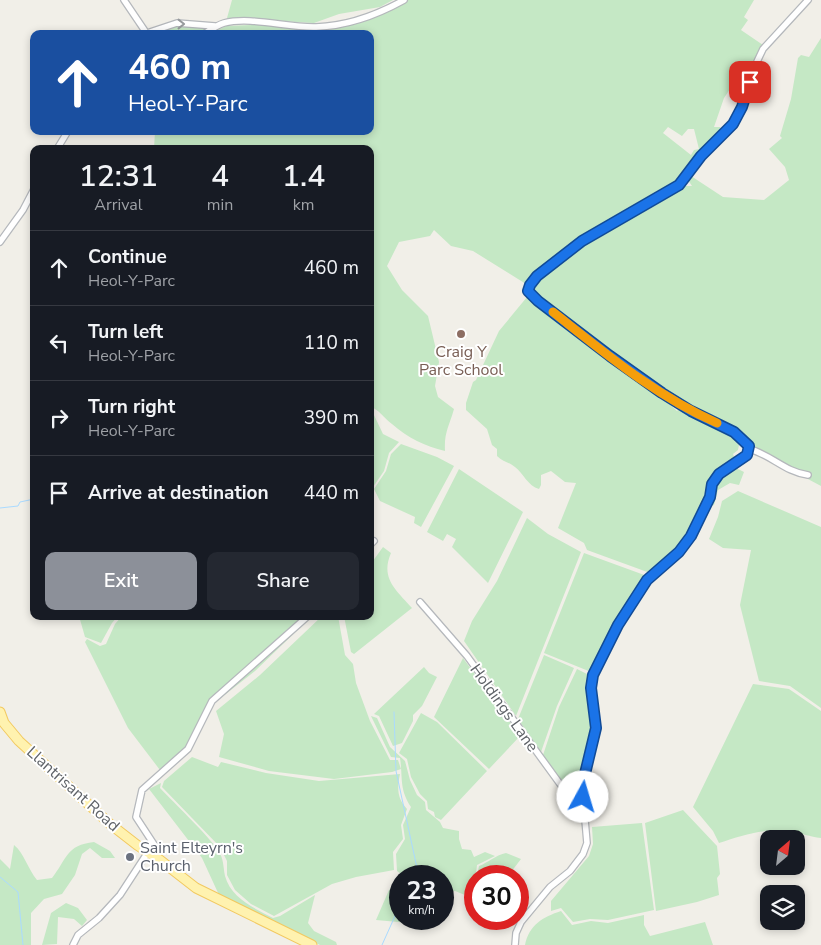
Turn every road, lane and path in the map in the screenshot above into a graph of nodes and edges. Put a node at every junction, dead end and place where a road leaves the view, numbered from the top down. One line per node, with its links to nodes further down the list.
1 (124, 0): 5 (street)
2 (404, 0): 4 (street)
3 (808, 0): 10 (street)
4 (216, 26): 6 (street, one-way to 4); 7 (street)
5 (145, 30)
6 (156, 30)
7 (210, 30)
8 (30, 197): 9 (street)
9 (0, 242)
10 (749, 450): 11 (street); 15 (street)
11 (808, 475)
12 (420, 602): 15 (street, Holdings Lane)
13 (303, 620): 16 (street)
14 (0, 712): 16 (main road, Llantrisant Road)
15 (584, 817): 19 (street)
16 (148, 852): 17 (street); 18 (main road, Llantrisant Road)
17 (73, 945)
18 (312, 945)
19 (516, 945)

